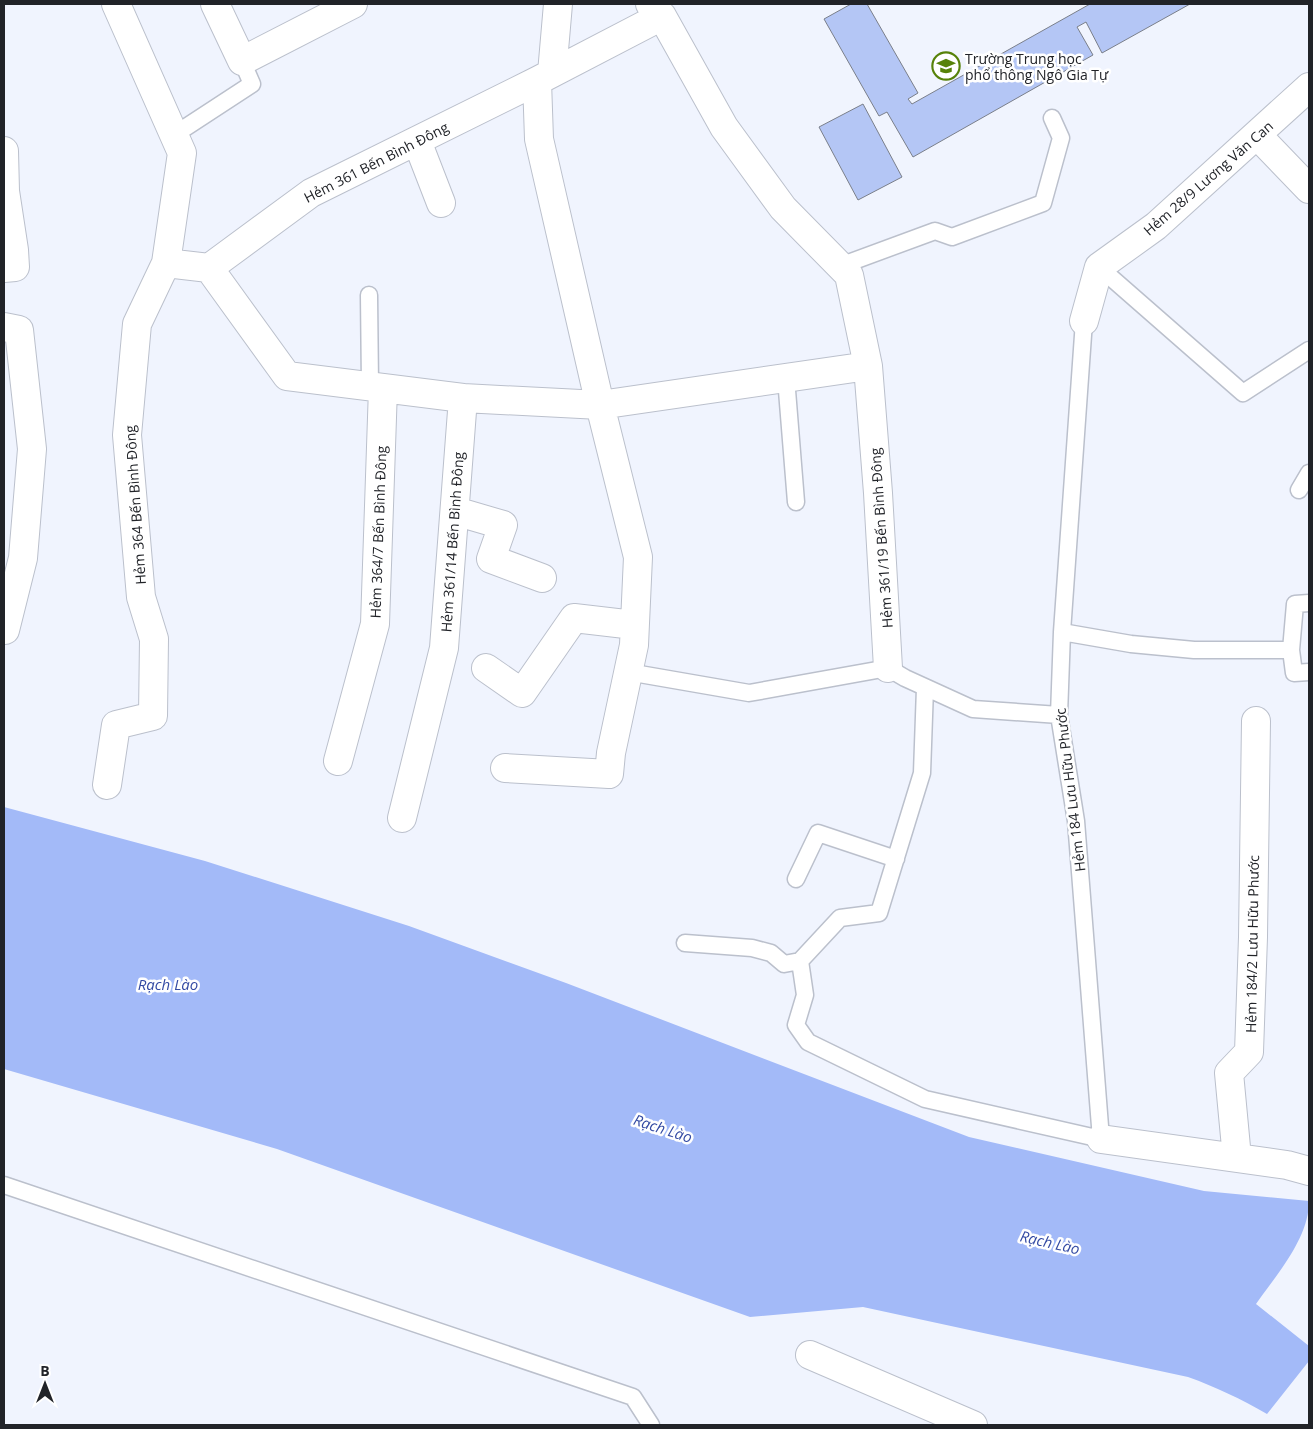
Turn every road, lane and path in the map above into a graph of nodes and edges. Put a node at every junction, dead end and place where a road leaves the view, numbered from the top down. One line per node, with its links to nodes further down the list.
1 (116, 4): 10 (street, Hẻm 364 Bến Bình Đông)
2 (215, 4): 6 (street)
3 (353, 4): 6 (street)
4 (558, 4): 7 (street)
5 (656, 10): 7 (street, Hẻm 361 Bến Bình Đông); 17 (street, Hẻm 361/19 Bến Bình Đông)
6 (242, 61): 10 (lane)
7 (544, 77): 12 (street, Hẻm 361 Bến Bình Đông); 29 (street)
8 (1309, 87): 11 (street, Hẻm 28/9 Lương Văn Can)
9 (1052, 118): 17 (lane)
10 (174, 135): 16 (street, Hẻm 364 Bến Bình Đông)
11 (1257, 135): 14 (street); 18 (street, Hẻm 28/9 Lương Văn Can)
12 (417, 141): 15 (street); 20 (street, Hẻm 361 Bến Bình Đông)
13 (4, 151): 19 (street)
14 (1309, 189)
15 (441, 203)
16 (166, 263): 20 (street); 49 (street, Hẻm 364 Bến Bình Đông)
17 (840, 266): 25 (street, Hẻm 361/19 Bến Bình Đông)
18 (1099, 266): 22 (street); 24 (lane)
19 (4, 268)
20 (209, 268): 27 (street)
21 (369, 295): 27 (lane)
22 (1084, 321): 38 (lane, Hẻm 184 Lưu Hữu Phước)
23 (4, 327): 37 (street)
24 (1309, 350)
25 (868, 366): 26 (street); 41 (street, Hẻm 361/19 Bến Bình Đông)
26 (786, 378): 29 (street); 32 (lane)
27 (377, 387): 28 (street); 47 (street, Hẻm 364/7 Bến Bình Đông)
28 (463, 398): 29 (street); 33 (street, Hẻm 361/14 Bến Bình Đông)
29 (600, 405): 36 (street)
30 (1309, 473): 31 (lane)
31 (1299, 490)
32 (796, 502)
33 (455, 511): 34 (street); 50 (street, Hẻm 361/14 Bến Bình Đông)
34 (542, 578)
35 (1309, 603): 39 (lane)
36 (634, 624): 40 (street); 42 (street)
37 (4, 630)
38 (1062, 632): 39 (lane); 45 (lane, Hẻm 184 Lưu Hữu Phước)
39 (1291, 650): 43 (lane)
40 (486, 668)
41 (888, 668): 42 (lane); 44 (lane)
42 (628, 672): 48 (street)
43 (1309, 672)
44 (925, 688): 45 (lane); 51 (lane)
45 (1059, 715): 55 (lane, Hẻm 184 Lưu Hữu Phước)
46 (1256, 721): 56 (street, Hẻm 184/2 Lưu Hữu Phước)
47 (338, 762)
48 (505, 768)
49 (107, 785)
50 (402, 818)
51 (896, 859): 52 (lane); 54 (lane)
52 (796, 879)
53 (685, 943): 54 (lane)
54 (800, 961): 55 (lane)
55 (1101, 1139): 56 (street)
56 (1237, 1158): 57 (street)
57 (1309, 1170)
58 (4, 1185): 60 (lane)
59 (810, 1355): 61 (street)
60 (652, 1425)
61 (973, 1425)

